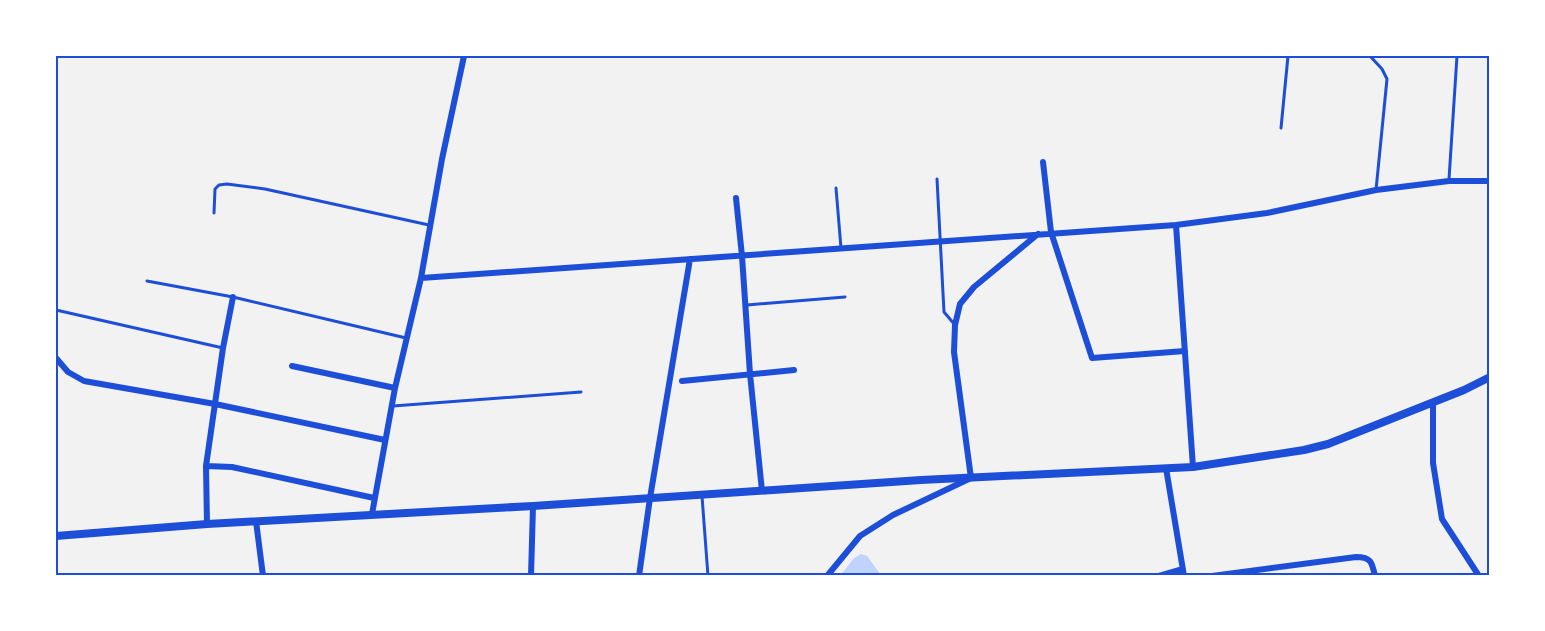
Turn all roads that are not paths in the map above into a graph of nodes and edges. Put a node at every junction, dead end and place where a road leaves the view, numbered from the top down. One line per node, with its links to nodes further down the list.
1 (464, 56): 14 (street)
2 (1288, 56): 5 (lane)
3 (1370, 56): 11 (lane)
4 (1456, 56): 8 (lane)
5 (1281, 128)
6 (1043, 162): 16 (street)
7 (936, 178): 18 (lane)
8 (1449, 181): 9 (street); 11 (street)
9 (1490, 181)
10 (837, 188): 19 (lane)
11 (1376, 190): 15 (street)
12 (736, 198): 20 (street)
13 (214, 213): 14 (lane)
14 (429, 225): 22 (street)
15 (1176, 225): 16 (street); 31 (street)
16 (1051, 232): 17 (street); 31 (street)
17 (1040, 233): 18 (street); 28 (street)
18 (941, 241): 19 (street); 28 (lane)
19 (841, 248): 20 (street)
20 (742, 256): 21 (street); 26 (street)
21 (690, 259): 22 (street); 51 (street)
22 (421, 278): 29 (street)
23 (147, 281): 24 (lane)
24 (233, 297): 29 (lane); 30 (street)
25 (844, 297): 26 (lane)
26 (745, 305): 35 (street)
27 (56, 310): 30 (lane)
28 (955, 325): 47 (street)
29 (406, 338): 38 (street)
30 (223, 348): 41 (street)
31 (1185, 351): 45 (street)
32 (56, 358): 41 (street)
33 (292, 366): 38 (street)
34 (794, 370): 35 (street)
35 (750, 374): 37 (street); 48 (street)
36 (1490, 377): 40 (street)
37 (682, 381)
38 (395, 388): 42 (street)
39 (581, 392): 42 (lane)
40 (1433, 402): 45 (street); 66 (street)
41 (215, 404): 43 (street); 44 (street)
42 (391, 406): 43 (street)
43 (385, 440): 50 (street)
44 (206, 466): 50 (street); 55 (street)
45 (1192, 467): 46 (street)
46 (1166, 468): 47 (street); 57 (street)
47 (971, 478): 48 (street); 62 (street)
48 (762, 491): 49 (street)
49 (702, 494): 51 (street); 61 (lane)
50 (374, 498): 53 (street)
51 (650, 498): 52 (street); 60 (street)
52 (533, 506): 53 (street); 59 (street)
53 (372, 514): 54 (street)
54 (256, 521): 55 (street); 58 (street)
55 (207, 524): 56 (street)
56 (56, 536)
57 (1183, 572): 63 (street)
58 (263, 576)
59 (531, 576)
60 (639, 576)
61 (708, 576)
62 (827, 576)
63 (1159, 576)
64 (1212, 576): 65 (street)
65 (1375, 576)
66 (1479, 576)

